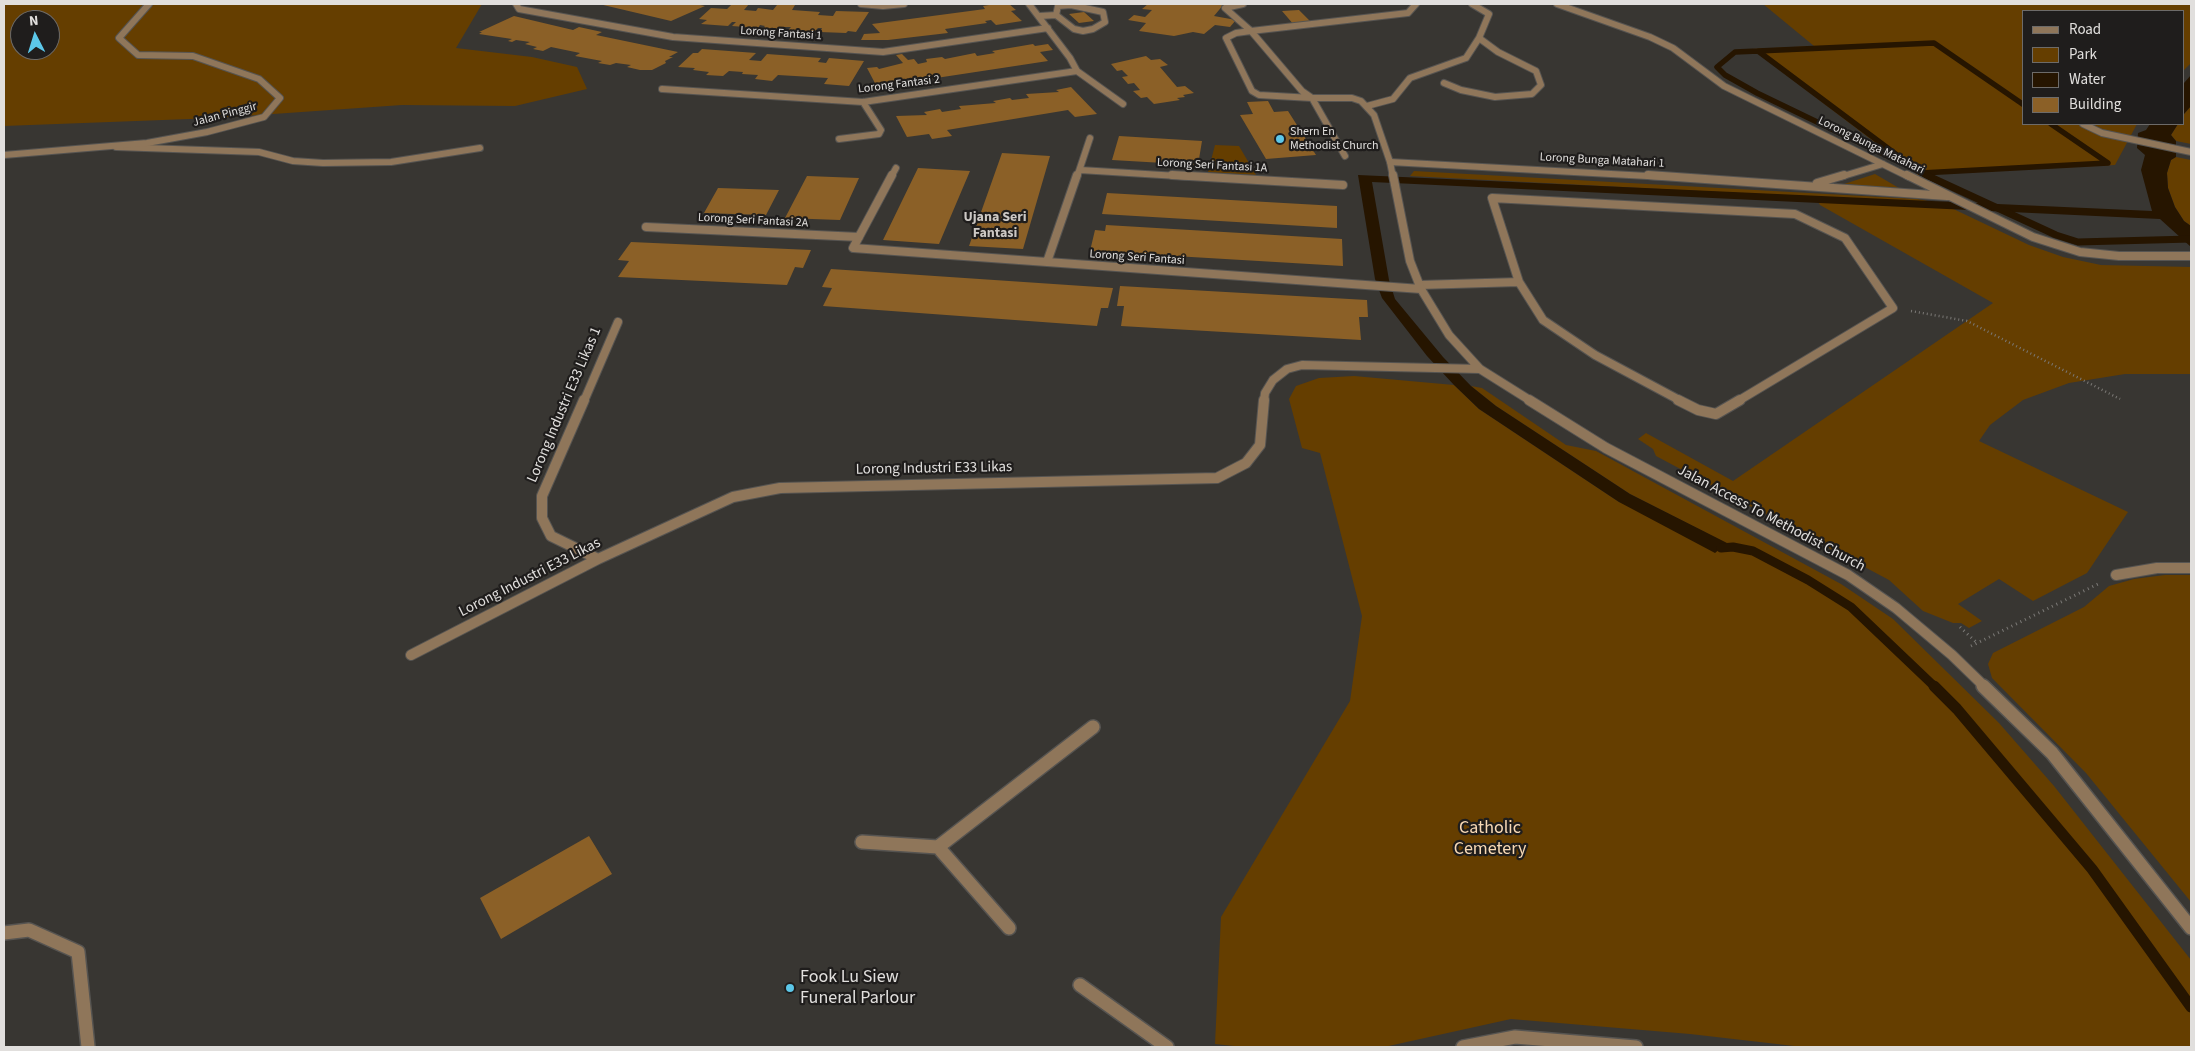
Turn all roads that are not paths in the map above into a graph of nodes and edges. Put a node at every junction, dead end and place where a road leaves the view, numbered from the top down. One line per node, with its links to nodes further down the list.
1 (149, 4): 25 (street, Jalan Pinggir)
2 (860, 4): 3 (street)
3 (904, 4)
4 (1029, 4): 11 (street)
5 (1242, 4): 13 (street)
6 (1416, 4): 13 (street)
7 (1472, 4): 14 (street)
8 (1557, 4): 31 (street, Lorong Bunga Matahari)
9 (516, 5): 12 (street, Lorong Fantasi 1)
10 (1056, 15): 10 (street); 11 (street)
11 (1039, 16): 12 (street)
12 (1048, 28): 15 (street)
13 (1252, 31): 18 (street); 18 (street)
14 (1479, 38): 16 (street); 21 (street)
15 (1077, 71): 19 (street, Lorong Fantasi 2); 20 (street)
16 (1444, 83)
17 (662, 89): 19 (street, Lorong Fantasi 2)
18 (1312, 98): 21 (street); 29 (street)
19 (863, 102): 24 (street)
20 (1123, 104)
21 (1366, 106): 30 (street, Jalan Access To Methodist Church)
22 (2085, 125): 27 (street)
23 (1090, 138): 33 (street)
24 (839, 139)
25 (105, 147): 26 (street); 28 (street, Jalan Pinggir)
26 (480, 148)
27 (2191, 152)
28 (4, 155)
29 (1345, 156)
30 (1390, 162): 35 (street, Lorong Bunga Matahari 1); 42 (street, Jalan Access To Methodist Church)
31 (1883, 164): 35 (street, Lorong Bunga Matahari 1); 36 (street, Lorong Bunga Matahari)
32 (896, 168): 38 (street)
33 (1080, 170): 34 (street, Lorong Seri Fantasi 1A); 40 (street)
34 (1343, 185)
35 (1812, 185): 36 (street, Lorong Bunga Matahari 1)
36 (1947, 196): 39 (street, Lorong Bunga Matahari)
37 (646, 227): 38 (street, Lorong Seri Fantasi 2A)
38 (859, 237): 40 (street, Lorong Seri Fantasi)
39 (2191, 256)
40 (1047, 262): 42 (street, Lorong Seri Fantasi)
41 (1519, 282): 41 (street); 42 (street, Lorong Seri Fantasi)
42 (1420, 287): 44 (street, Jalan Access To Methodist Church)
43 (618, 322): 45 (street, Lorong Industri E33 Likas 1)
44 (1480, 369): 45 (street, Lorong Industri E33 Likas); 53 (street, Jalan Access To Methodist Church)
45 (598, 559): 48 (street, Lorong Industri E33 Likas)
46 (2191, 568): 47 (street)
47 (2116, 575)
48 (412, 655)
49 (1093, 727): 51 (street)
50 (862, 842): 51 (street)
51 (938, 848): 52 (street)
52 (1009, 928)
53 (2191, 928)
54 (4, 933): 56 (street)
55 (1080, 985): 57 (street)
56 (88, 1047)
57 (1167, 1047)
58 (1463, 1047): 59 (street)
59 (1636, 1047)

